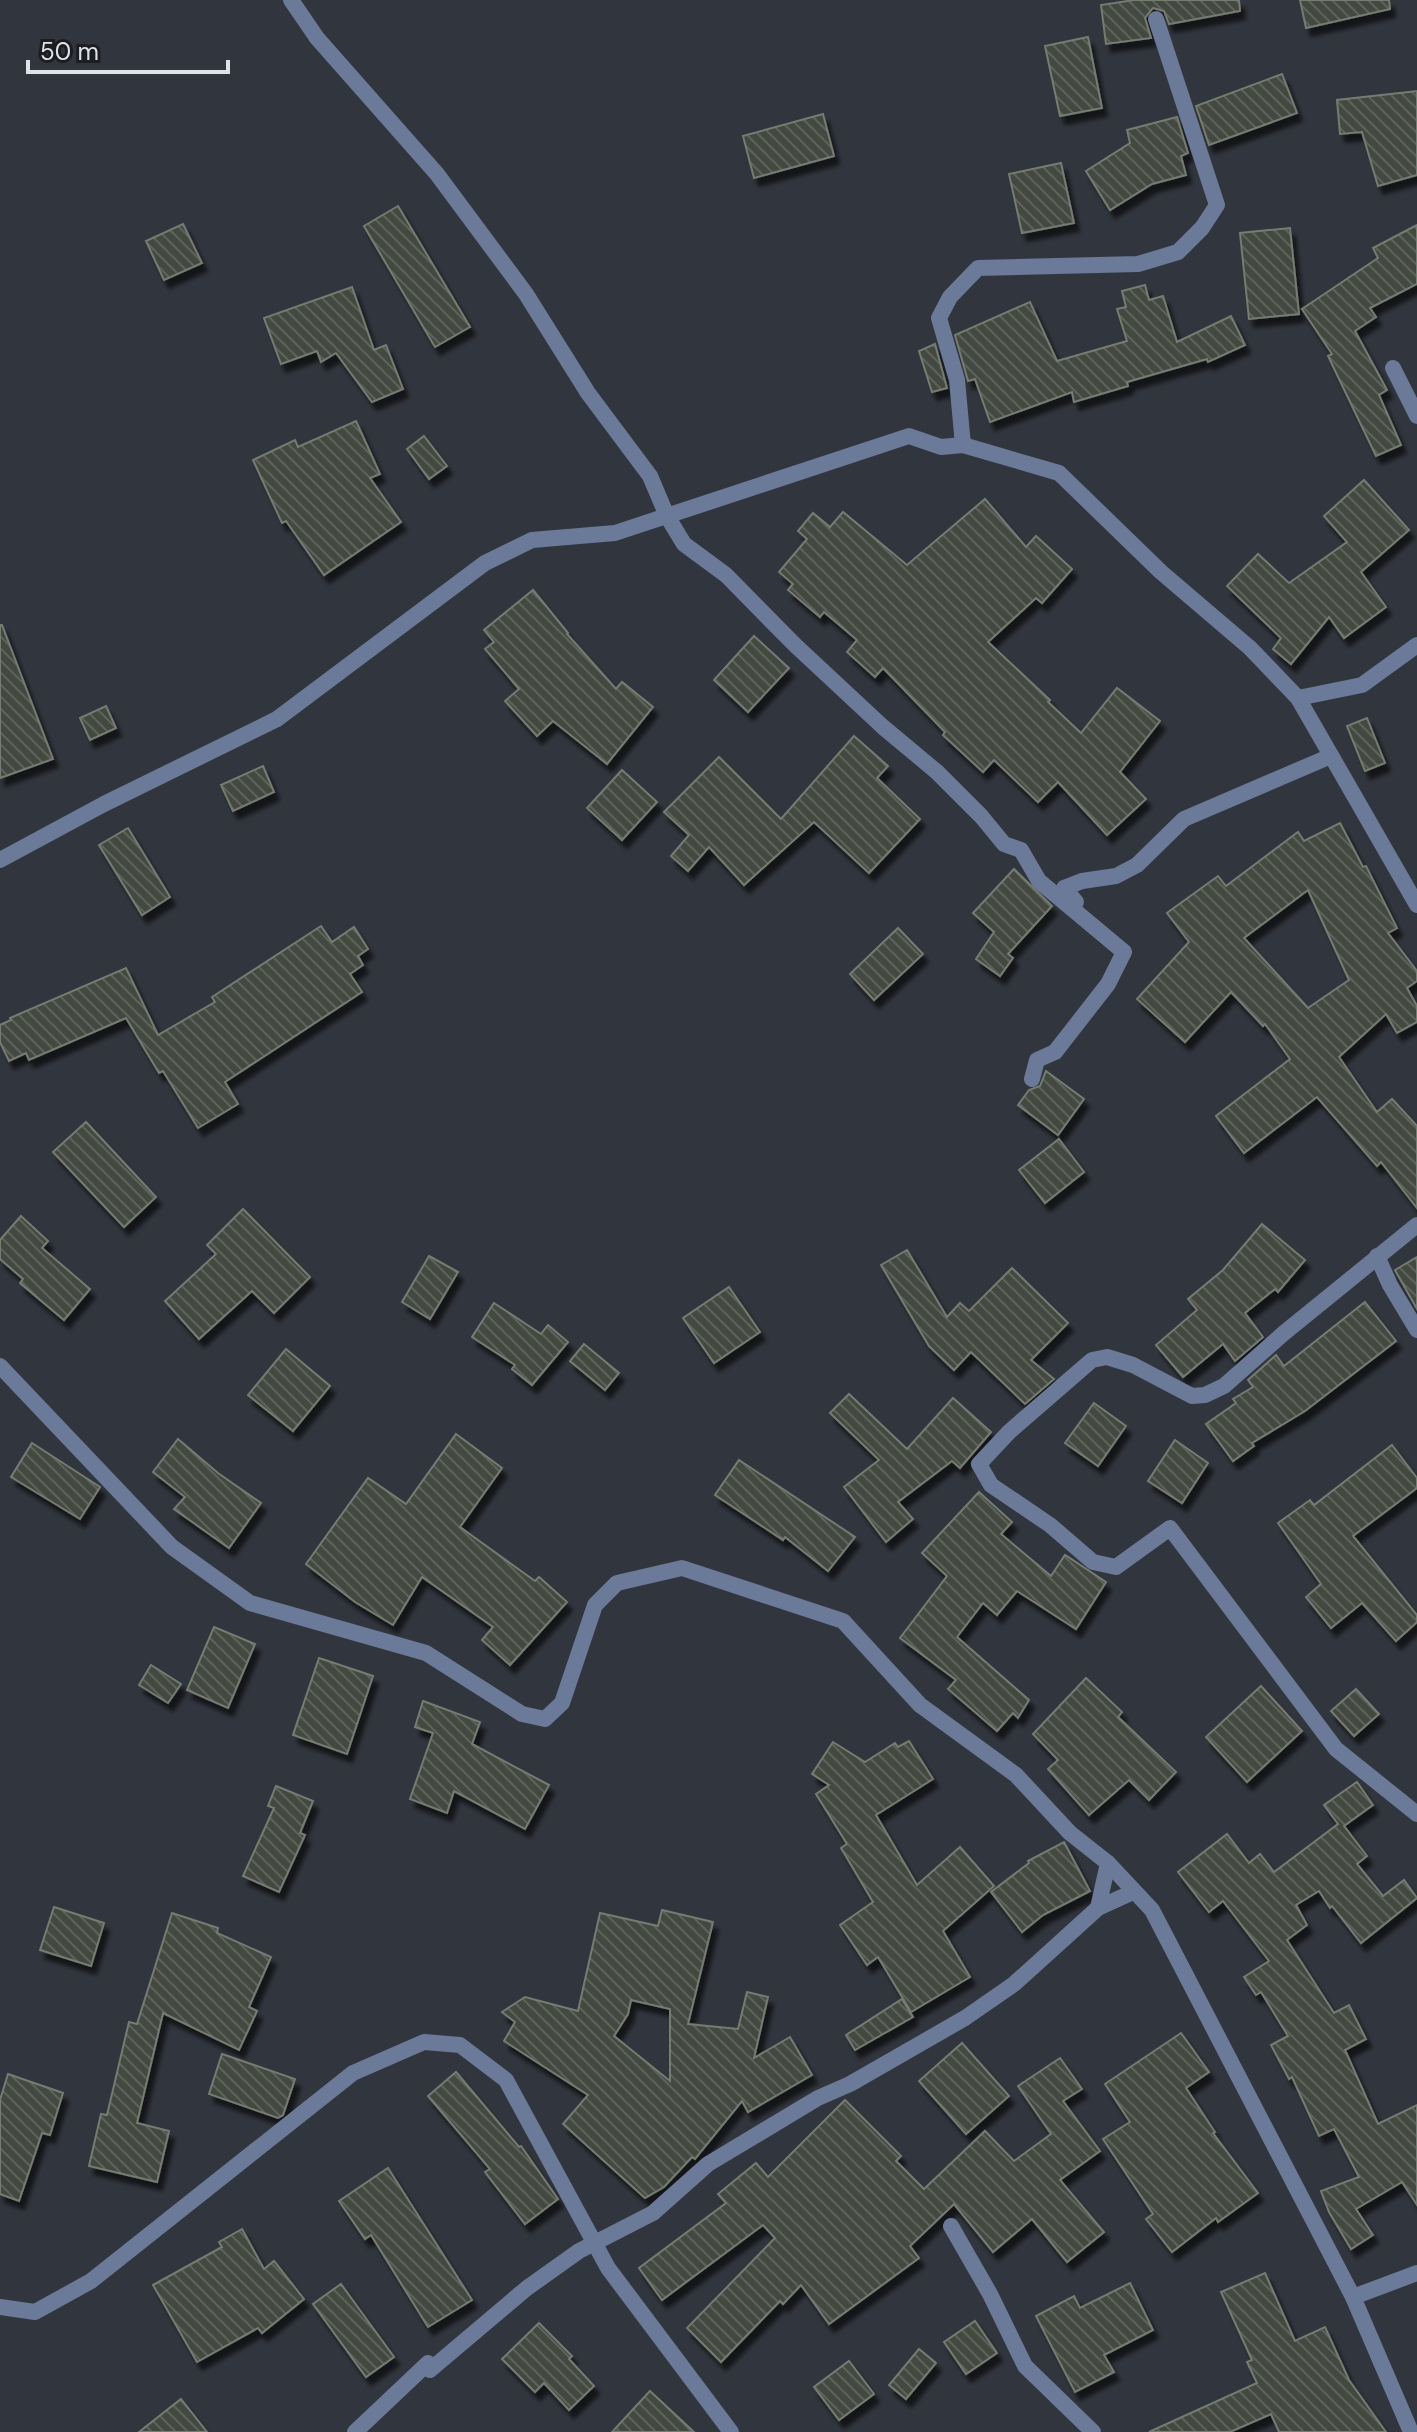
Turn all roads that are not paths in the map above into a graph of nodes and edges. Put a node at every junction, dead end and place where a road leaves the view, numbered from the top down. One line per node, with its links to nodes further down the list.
1 (291, 0): 6 (street)
2 (1156, 19): 5 (street)
3 (1393, 368): 4 (street)
4 (1417, 416)
5 (963, 445): 6 (street); 8 (street)
6 (667, 516): 10 (street); 12 (street)
7 (1417, 645): 8 (street)
8 (1298, 698): 9 (street)
9 (1331, 756): 11 (street); 12 (street)
10 (0, 860)
11 (1417, 905)
12 (1124, 952): 13 (street)
13 (1032, 1079)
14 (1417, 1225): 15 (street)
15 (1377, 1256): 16 (street); 18 (street)
16 (1417, 1330)
17 (0, 1366): 19 (street)
18 (1417, 1814)
19 (1108, 1863): 20 (street); 21 (street)
20 (1133, 1892): 21 (street); 25 (street)
21 (1098, 1908): 23 (street)
22 (951, 2226): 29 (street)
23 (597, 2244): 26 (street); 27 (street); 28 (street)
24 (1417, 2273): 25 (street)
25 (1353, 2297): 30 (street)
26 (0, 2307)
27 (355, 2432)
28 (731, 2432)
29 (1093, 2432)
30 (1411, 2432)

